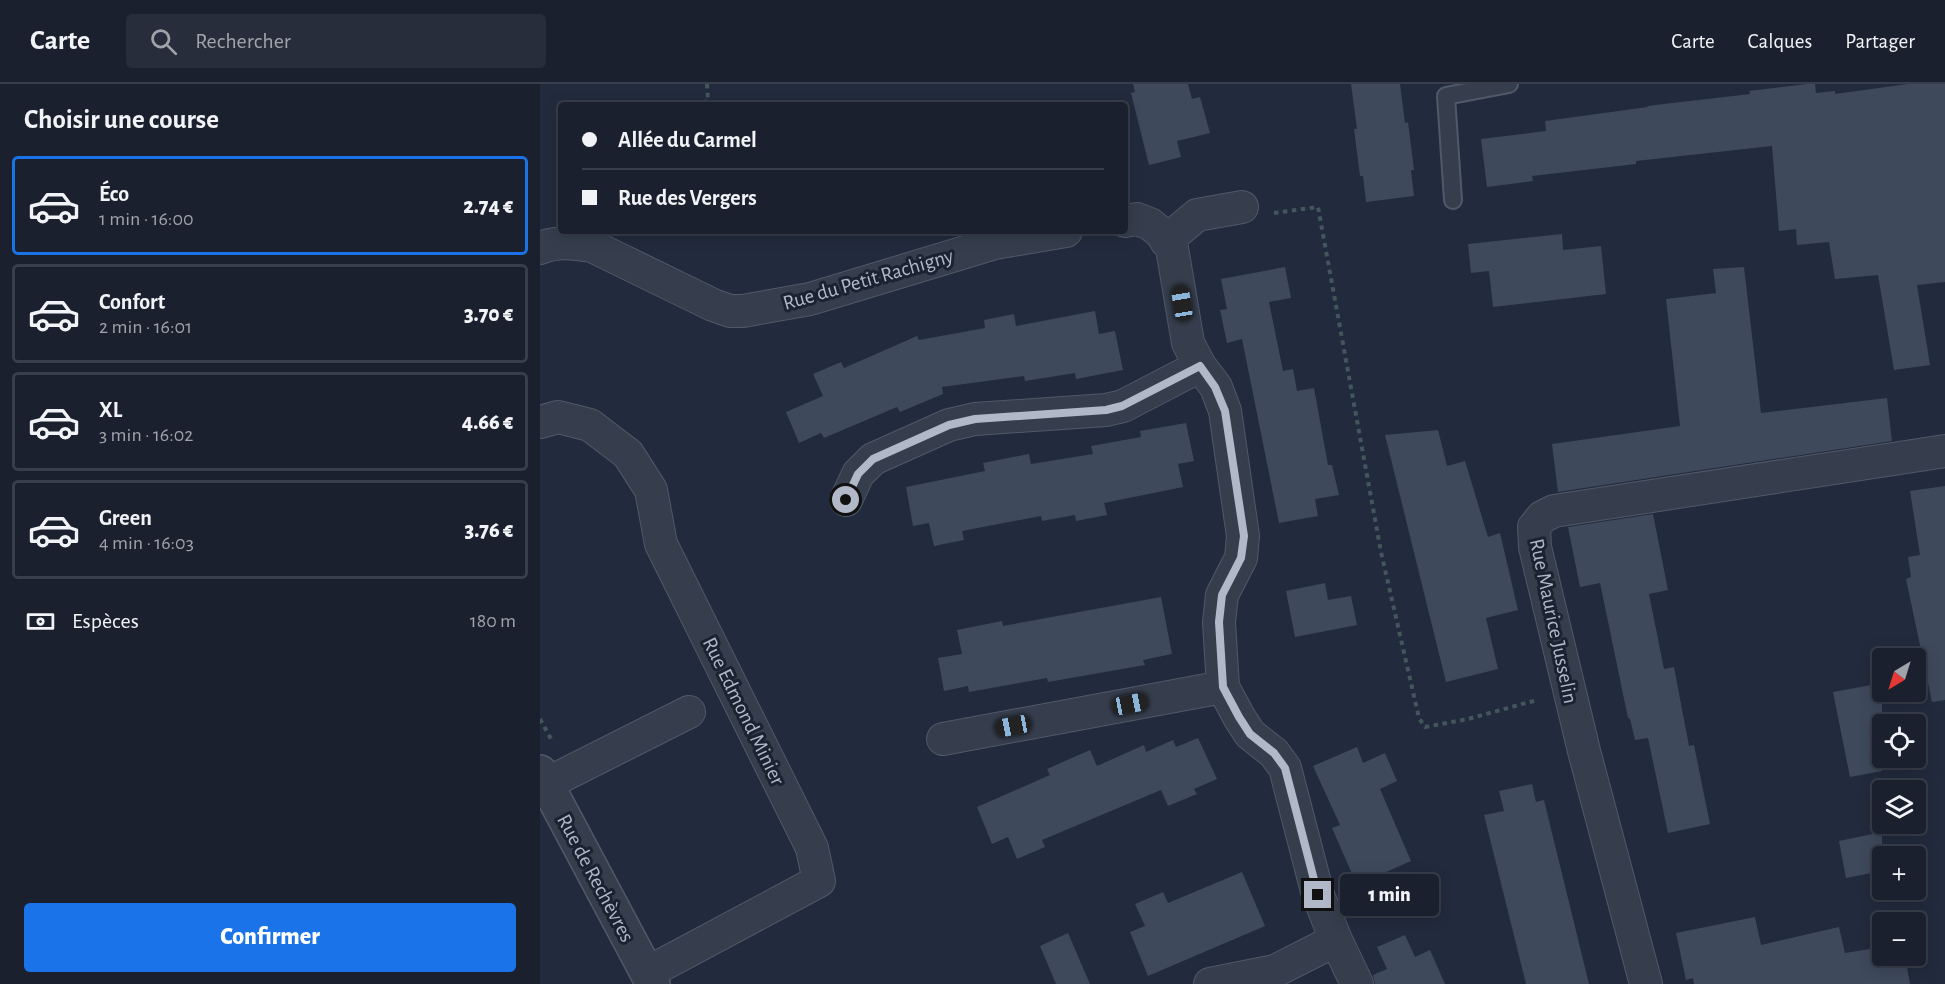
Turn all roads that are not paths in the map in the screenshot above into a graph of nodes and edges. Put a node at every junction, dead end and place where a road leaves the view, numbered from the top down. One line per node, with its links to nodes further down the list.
1 (1509, 84): 2 (lane)
2 (1453, 200)
3 (1242, 207): 6 (street)
4 (1128, 220): 6 (street)
5 (1048, 234): 7 (street, Rue du Petit Rachigny)
6 (1163, 236): 8 (street)
7 (540, 248)
8 (1200, 366): 11 (street); 12 (street)
9 (540, 423): 17 (street, Rue Edmond Minier)
10 (1945, 450): 20 (street, Rue Maurice Jusselin)
11 (846, 500)
12 (1223, 687): 14 (street); 16 (street)
13 (689, 712): 15 (street)
14 (943, 738)
15 (543, 778): 17 (street, Rue de Rechèvres)
16 (1336, 940): 18 (street); 19 (street)
17 (650, 979)
18 (1210, 984)
19 (1357, 984)
20 (1646, 984)

